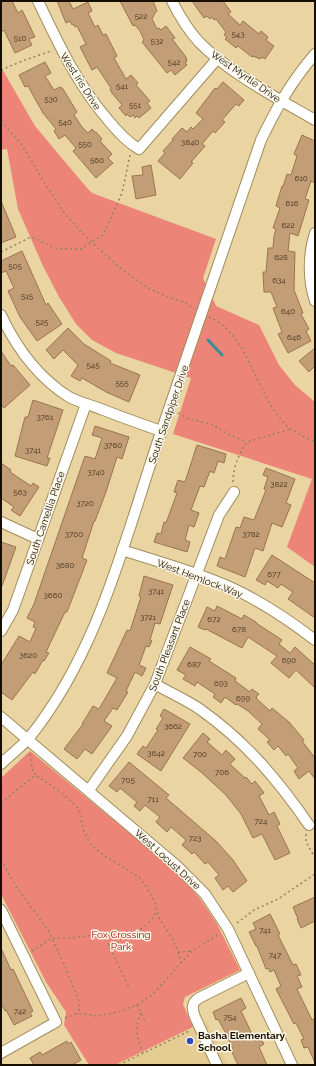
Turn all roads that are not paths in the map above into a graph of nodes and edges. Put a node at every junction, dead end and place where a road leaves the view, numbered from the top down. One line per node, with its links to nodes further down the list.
1 (38, 1): 4 (street, West Iris Drive)
2 (172, 1): 4 (street, West Myrtle Drive)
3 (315, 54): 5 (street, South Sandpiper Drive)
4 (217, 59): 5 (street, West Myrtle Drive)
5 (281, 100): 6 (street, West Myrtle Drive); 11 (street, South Sandpiper Drive)
6 (315, 120)
7 (315, 233): 8 (street)
8 (315, 301)
9 (1, 315): 10 (street)
10 (86, 404): 11 (street); 14 (street, South Camellia Place)
11 (161, 431): 15 (street, South Sandpiper Drive)
12 (234, 492): 16 (street, South Pleasant Place)
13 (1, 522): 14 (street)
14 (38, 539): 17 (street, South Camellia Place)
15 (122, 550): 16 (street, West Hemlock Way); 21 (street, South Sandpiper Drive)
16 (196, 574): 18 (street, West Hemlock Way); 19 (street, South Pleasant Place)
17 (1, 631)
18 (315, 640)
19 (155, 684): 23 (street, South Pleasant Place); 24 (street)
20 (1, 717): 21 (street, West Locust Drive)
21 (28, 739): 22 (street, South Sandpiper Drive); 23 (street, West Locust Drive)
22 (1, 764)
23 (89, 790): 26 (street, West Locust Drive)
24 (307, 821)
25 (1, 910): 27 (street)
26 (249, 973): 28 (street); 29 (street, West Locust Drive)
27 (1, 1053)
28 (217, 1065)
29 (292, 1065)

